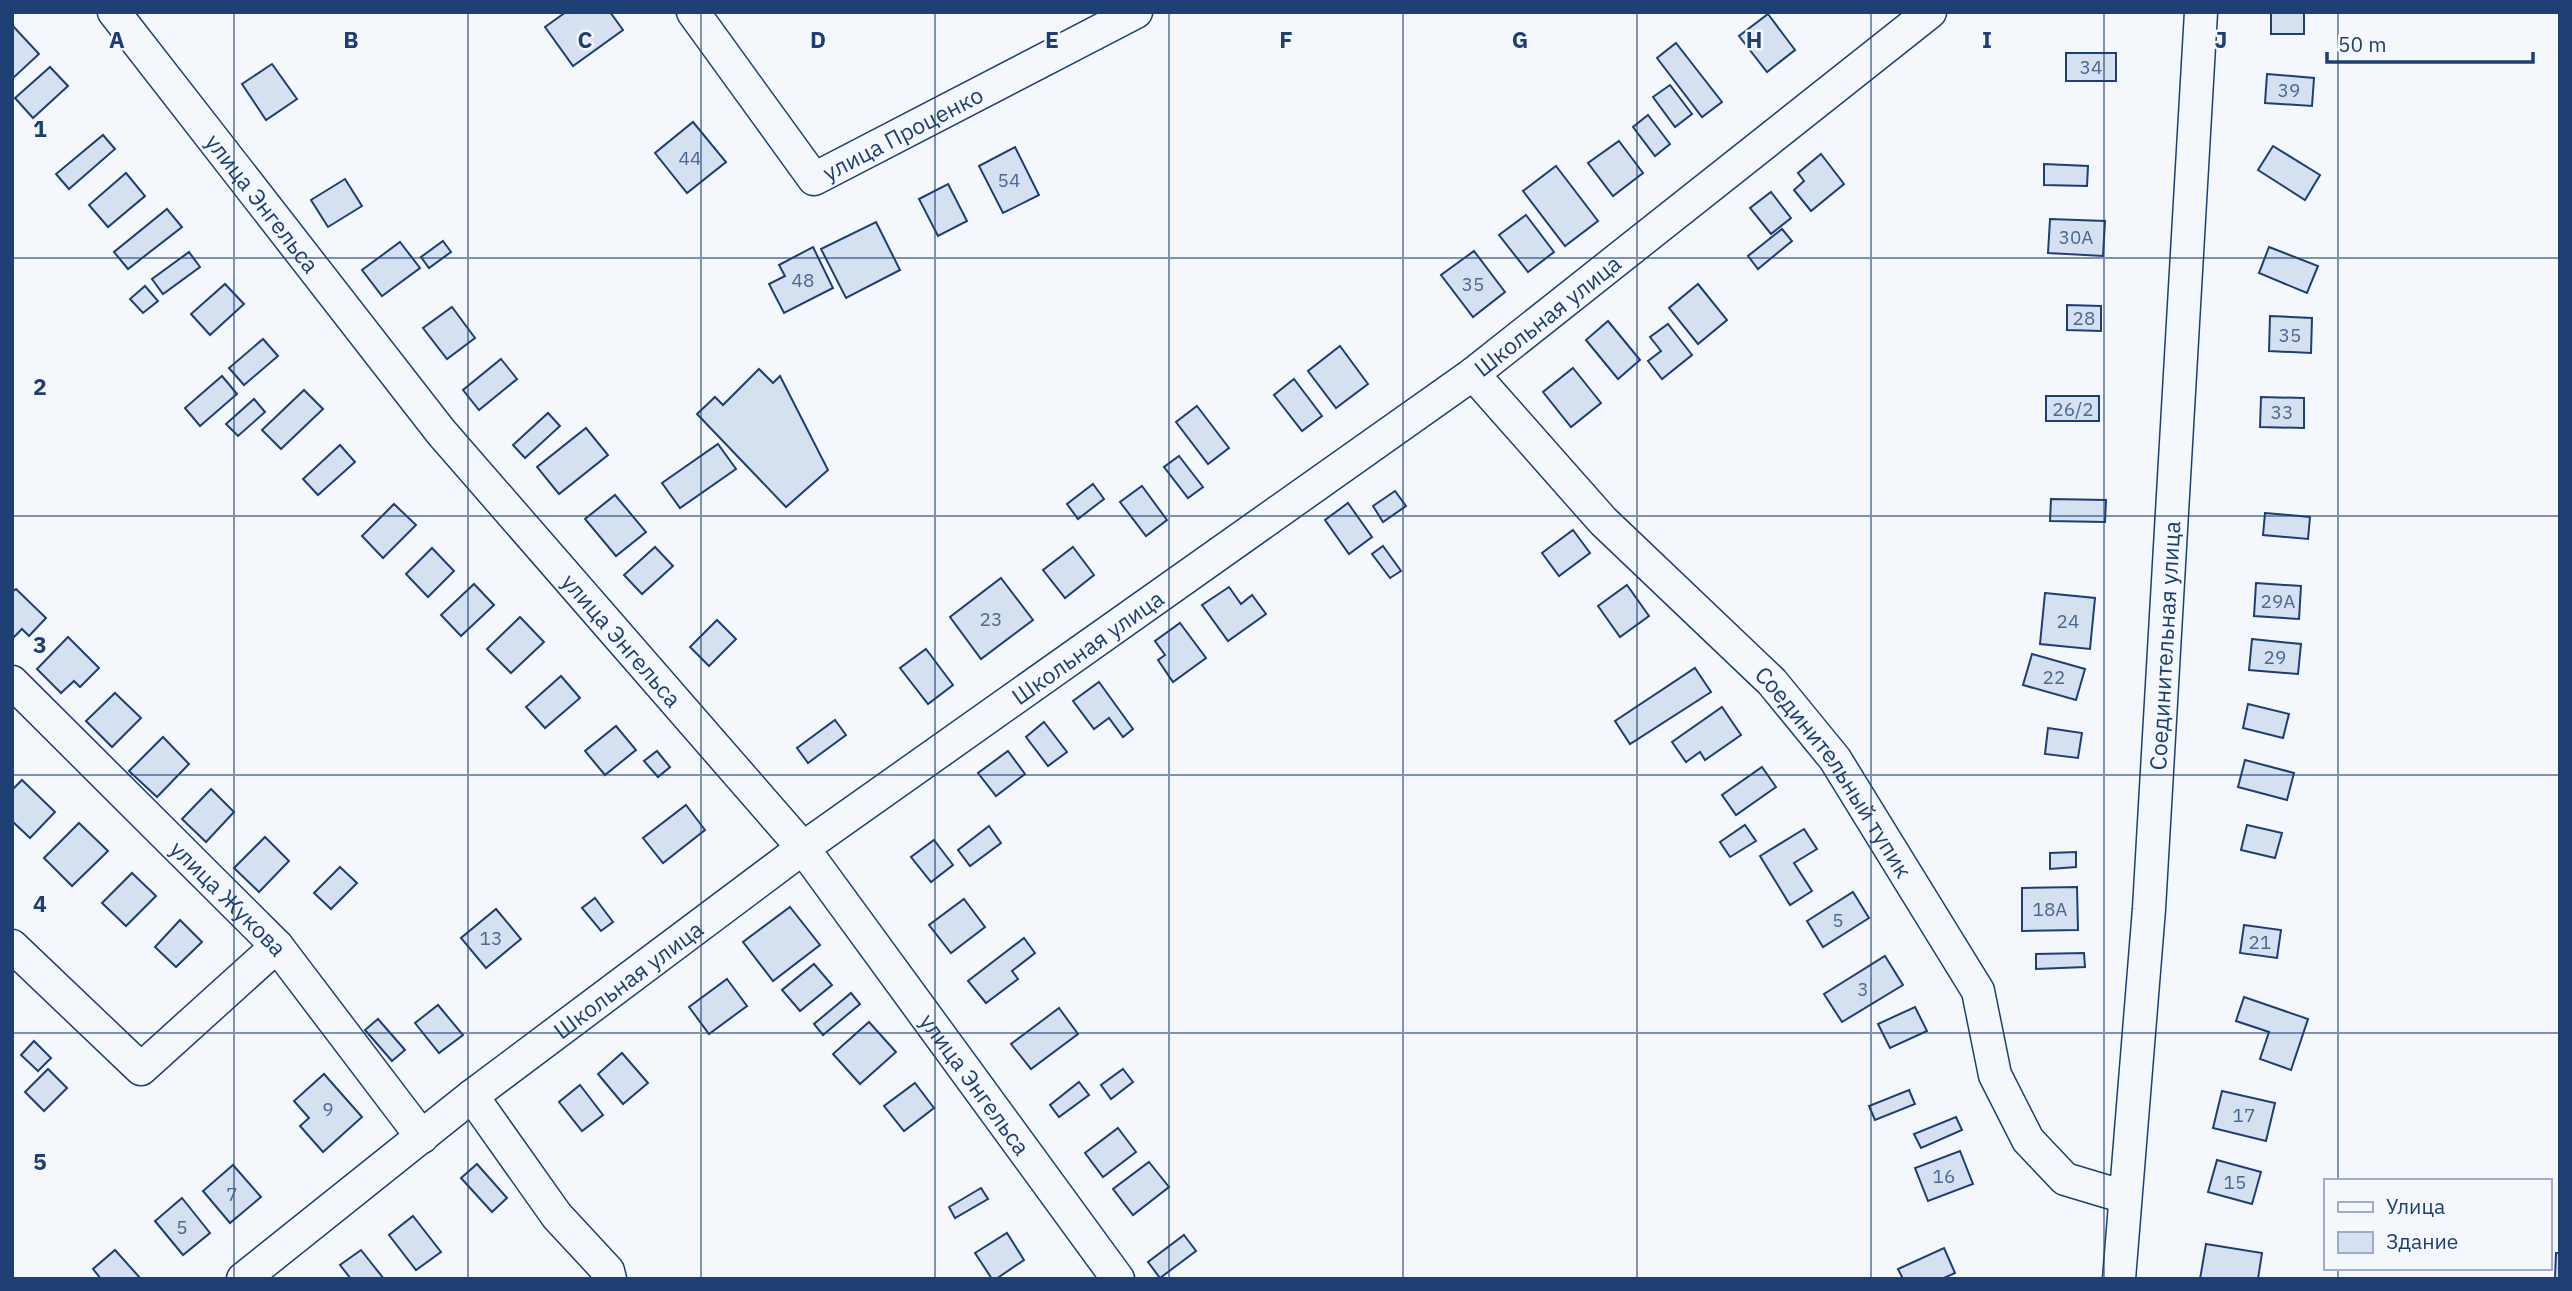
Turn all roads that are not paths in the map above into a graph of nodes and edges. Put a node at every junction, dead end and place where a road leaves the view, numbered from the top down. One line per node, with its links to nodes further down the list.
1 (114, 12): 8 (street, улица Энгельса)
2 (694, 12): 3 (street, улица Проценко)
3 (1136, 12)
4 (1930, 12): 6 (street, Школьная улица)
5 (2201, 12): 13 (street, Соединительная улица)
6 (1473, 374): 8 (street, Школьная улица); 13 (street, Соединительный тупик)
7 (12, 682): 10 (street, улица Жукова)
8 (803, 848): 11 (street, Школьная улица); 16 (street, улица Энгельса)
9 (12, 946): 10 (street)
10 (277, 946): 12 (street, улица Жукова)
11 (472, 1096): 12 (street, Школьная улица); 15 (street)
12 (422, 1137): 14 (street, Школьная улица)
13 (2125, 1197): 17 (street, Соединительная улица)
14 (243, 1279)
15 (610, 1279)
16 (1118, 1279)
17 (2119, 1279)

